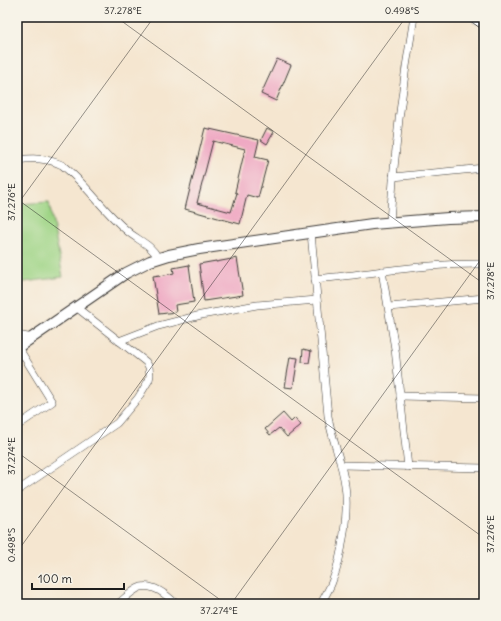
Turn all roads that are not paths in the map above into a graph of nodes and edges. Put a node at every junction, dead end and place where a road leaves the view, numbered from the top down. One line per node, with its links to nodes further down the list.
1 (414, 17): 6 (street)
2 (468, 17): 3 (street)
3 (484, 25)
4 (17, 160): 10 (street)
5 (484, 168): 6 (street)
6 (393, 177): 8 (street)
7 (484, 217): 8 (main road)
8 (390, 222): 9 (main road)
9 (311, 233): 10 (main road); 13 (street)
10 (158, 258): 16 (main road)
11 (484, 264): 12 (street)
12 (382, 271): 13 (street); 17 (street)
13 (315, 279): 15 (street)
14 (484, 298): 17 (street)
15 (317, 300): 20 (street); 25 (street)
16 (76, 307): 19 (main road); 20 (street)
17 (389, 307): 22 (street)
18 (17, 335): 19 (street)
19 (33, 338): 21 (main road)
20 (119, 341): 28 (street)
21 (18, 347): 24 (street)
22 (400, 396): 23 (street); 26 (street)
23 (484, 398)
24 (17, 426)
25 (341, 465): 26 (street); 31 (street)
26 (408, 467): 27 (street)
27 (484, 468)
28 (17, 491)
29 (118, 604): 30 (street)
30 (176, 604)
31 (321, 604)

